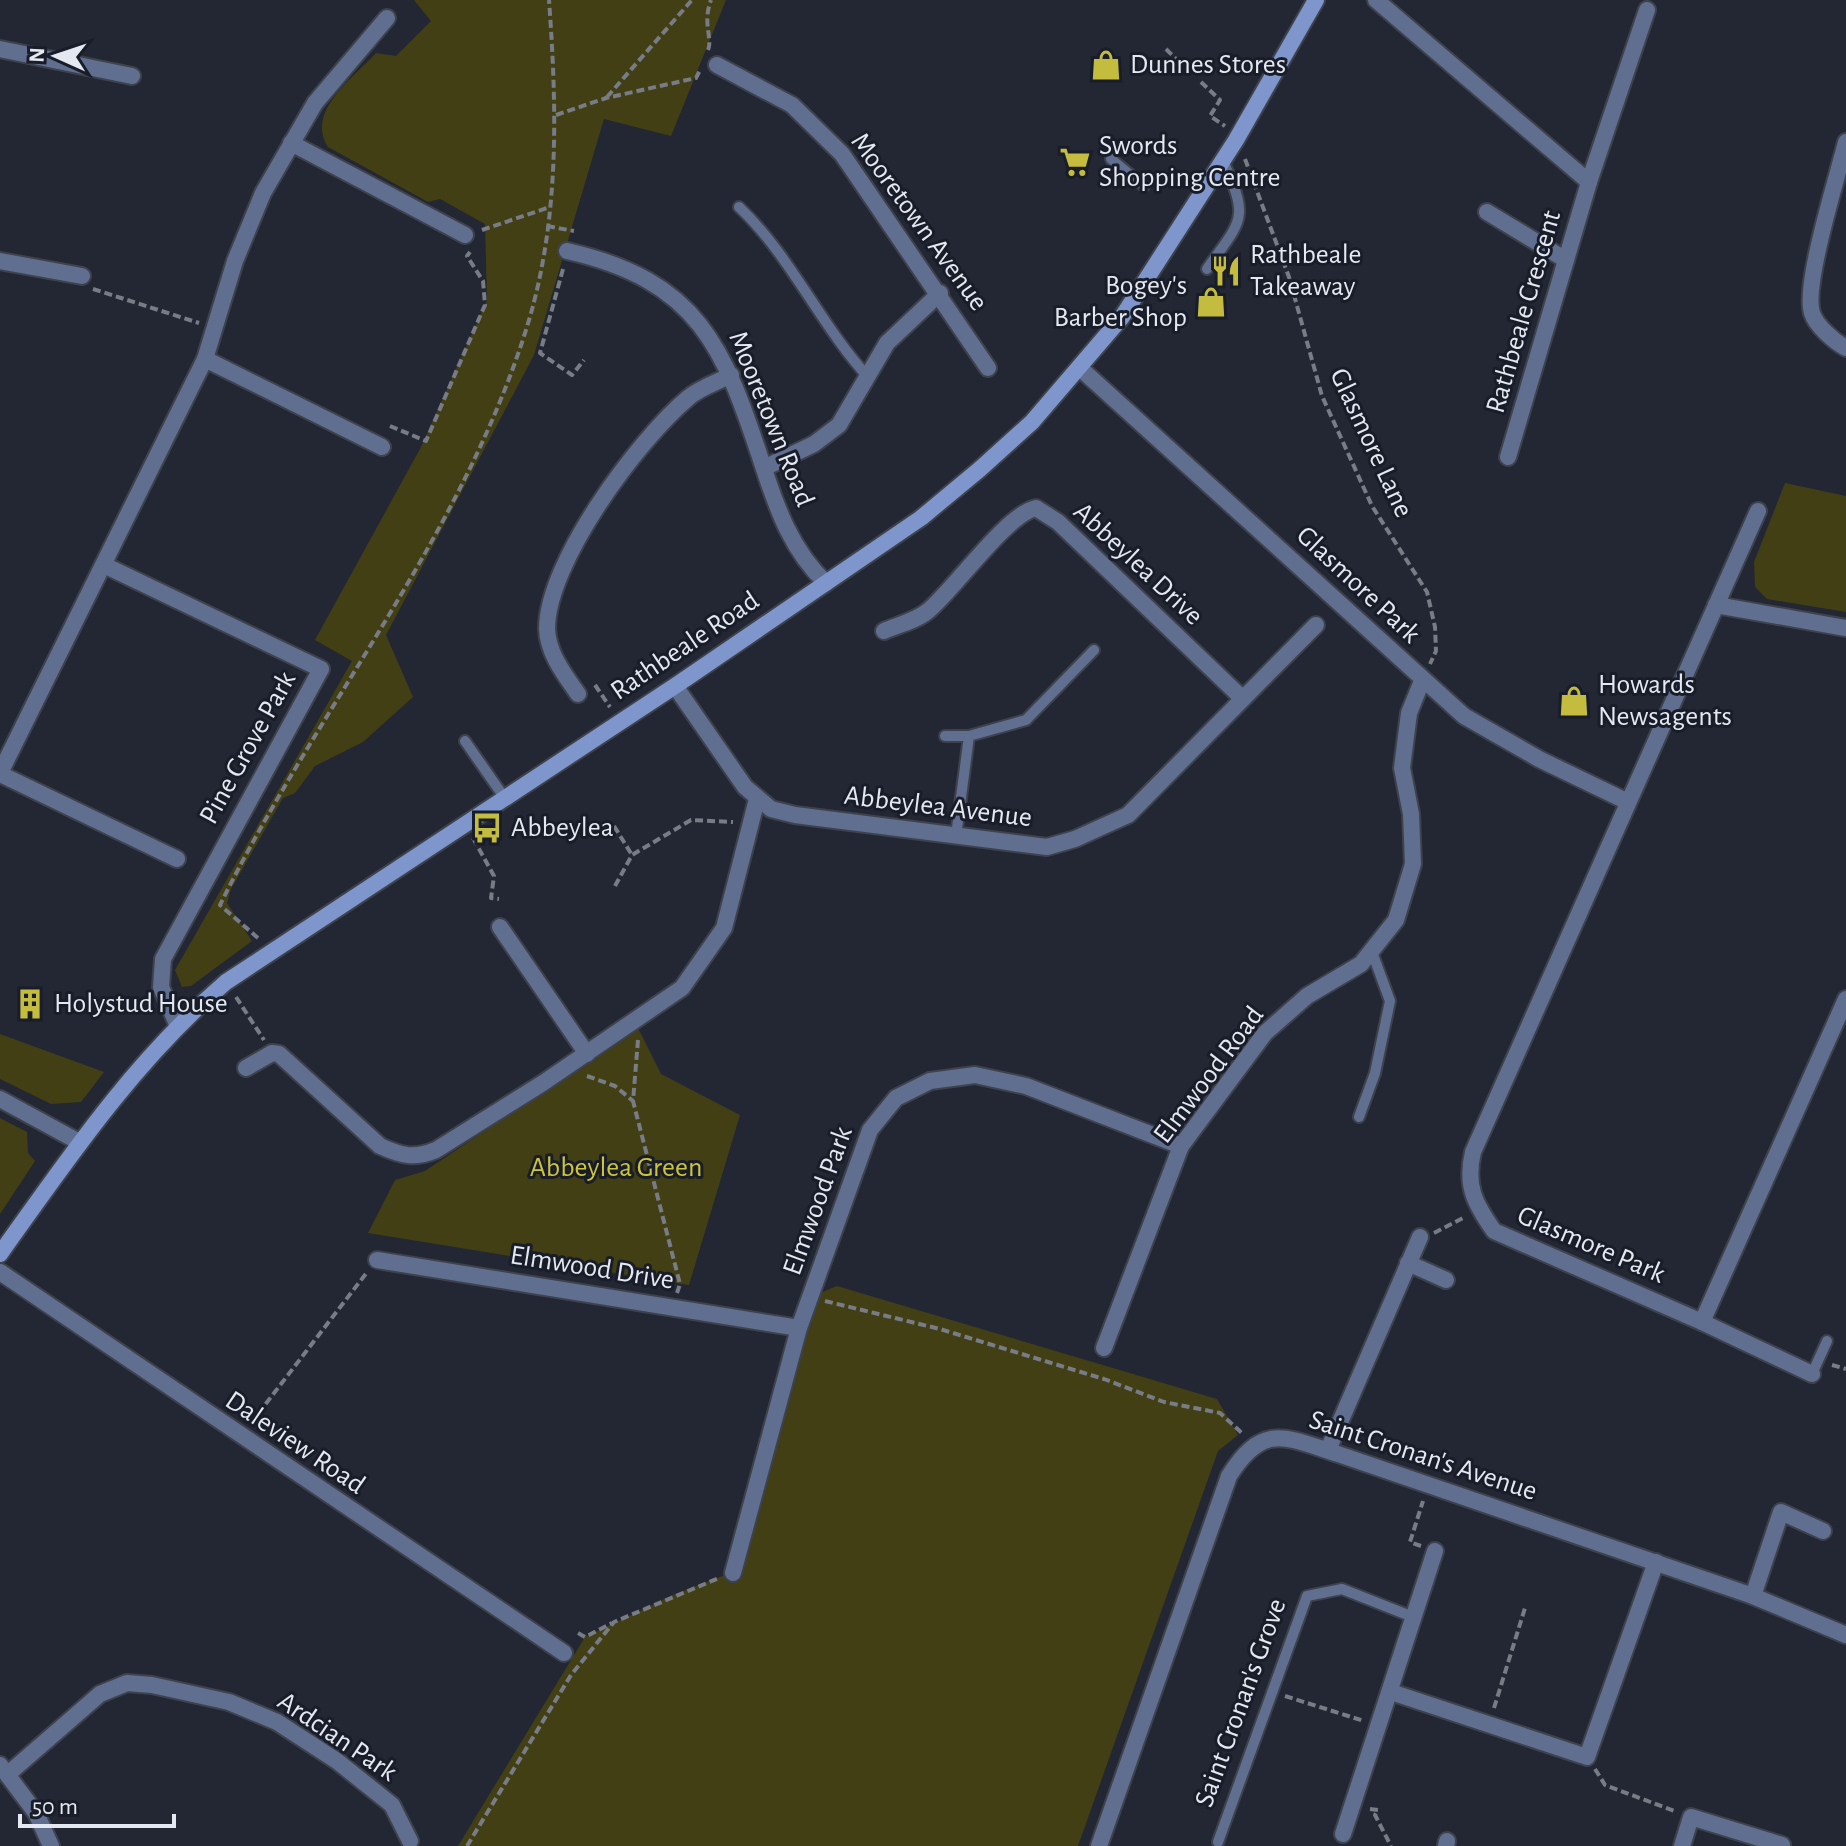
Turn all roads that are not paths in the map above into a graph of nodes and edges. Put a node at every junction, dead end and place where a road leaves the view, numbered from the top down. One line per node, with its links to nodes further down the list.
1 (1316, 0): 11 (main road, Rathbeale Road)
2 (1376, 0): 12 (street, Rathbeale Crescent)
3 (1647, 10): 12 (street, Rathbeale Crescent)
4 (387, 18): 9 (street)
5 (0, 49): 7 (street)
6 (717, 65): 22 (street, Mooretown Avenue)
7 (132, 76)
8 (1846, 142): 23 (street)
9 (291, 143): 16 (street); 24 (street)
10 (1111, 159): 13 (lane)
11 (1223, 161): 20 (lane); 26 (main road, Rathbeale Road)
12 (1589, 182): 18 (street, Rathbeale Crescent)
13 (1144, 186)
14 (739, 207): 28 (lane)
15 (1487, 212): 18 (street)
16 (472, 239)
17 (567, 251): 27 (street, Mooretown Road)
18 (1566, 260): 30 (street, Rathbeale Crescent)
19 (0, 261): 21 (street)
20 (1207, 269)
21 (82, 276)
22 (940, 293): 25 (street, Mooretown Avenue); 28 (street)
23 (1846, 348)
24 (205, 359): 29 (street); 33 (street)
25 (988, 368)
26 (1081, 369): 34 (main road, Rathbeale Road); 40 (street, Glasmore Park)
27 (731, 375): 31 (street, Mooretown Road); 42 (street)
28 (869, 378): 31 (street)
29 (382, 447)
30 (1508, 457)
31 (764, 468): 34 (street, Mooretown Road)
32 (1758, 511): 35 (street, Glasmore Park)
33 (106, 566): 47 (street); 56 (street, Pine Grove Park)
34 (826, 583): 41 (main road, Rathbeale Road)
35 (1716, 605): 37 (street); 50 (street, Glasmore Park)
36 (1316, 625): 43 (street, Abbeylea Avenue)
37 (1846, 628)
38 (884, 631): 43 (street, Abbeylea Drive)
39 (1094, 650): 45 (lane)
40 (1422, 681): 50 (street, Glasmore Park); 54 (street, Elmwood Road)
41 (675, 686): 48 (main road, Rathbeale Road); 49 (street)
42 (578, 694)
43 (1242, 698): 51 (street, Abbeylea Avenue)
44 (945, 736): 45 (lane)
45 (969, 736): 51 (lane)
46 (465, 741): 48 (lane)
47 (0, 773): 52 (street)
48 (504, 797): 56 (main road, Rathbeale Road)
49 (757, 799): 51 (street, Abbeylea Avenue); 57 (street)
50 (1626, 801): 69 (street, Glasmore Park)
51 (956, 836)
52 (177, 859)
53 (500, 927): 57 (street)
54 (1372, 952): 60 (lane); 62 (street, Elmwood Road)
55 (1846, 999): 69 (street)
56 (177, 1024): 61 (main road, Rathbeale Road)
57 (587, 1054): 58 (street)
58 (246, 1068)
59 (0, 1099): 61 (street)
60 (1359, 1117)
61 (79, 1142): 64 (main road, Rathbeale Road)
62 (1181, 1146): 70 (street, Elmwood Park); 72 (street, Elmwood Road)
63 (1420, 1237): 66 (street)
64 (0, 1254)
65 (377, 1260): 70 (street, Elmwood Drive)
66 (1408, 1263): 68 (street); 74 (street)
67 (0, 1272): 82 (street, Daleview Road)
68 (1446, 1280)
69 (1702, 1322): 73 (street, Glasmore Park)
70 (799, 1328): 78 (street, Elmwood Park)
71 (1827, 1341): 73 (lane)
72 (1104, 1348)
73 (1812, 1374)
74 (1328, 1450): 77 (street, Saint Cronan's Avenue); 90 (street, Saint Cronan's Avenue)
75 (1823, 1531): 79 (street)
76 (1435, 1551): 80 (street)
77 (1656, 1562): 79 (street, Saint Cronan's Avenue); 83 (street)
78 (733, 1573)
79 (1753, 1596): 81 (street, Saint Cronan's Avenue)
80 (1413, 1617): 83 (street); 87 (lane, Saint Cronan's Grove)
81 (1846, 1635)
82 (564, 1653)
83 (1391, 1692): 85 (street)
84 (4, 1769): 86 (street, Ardcian Park); 89 (street, Ardcian Park)
85 (1343, 1834)
86 (410, 1841)
87 (1218, 1842)
88 (1782, 1845): 91 (street)
89 (51, 1846)
90 (1099, 1846)
91 (1682, 1846)

